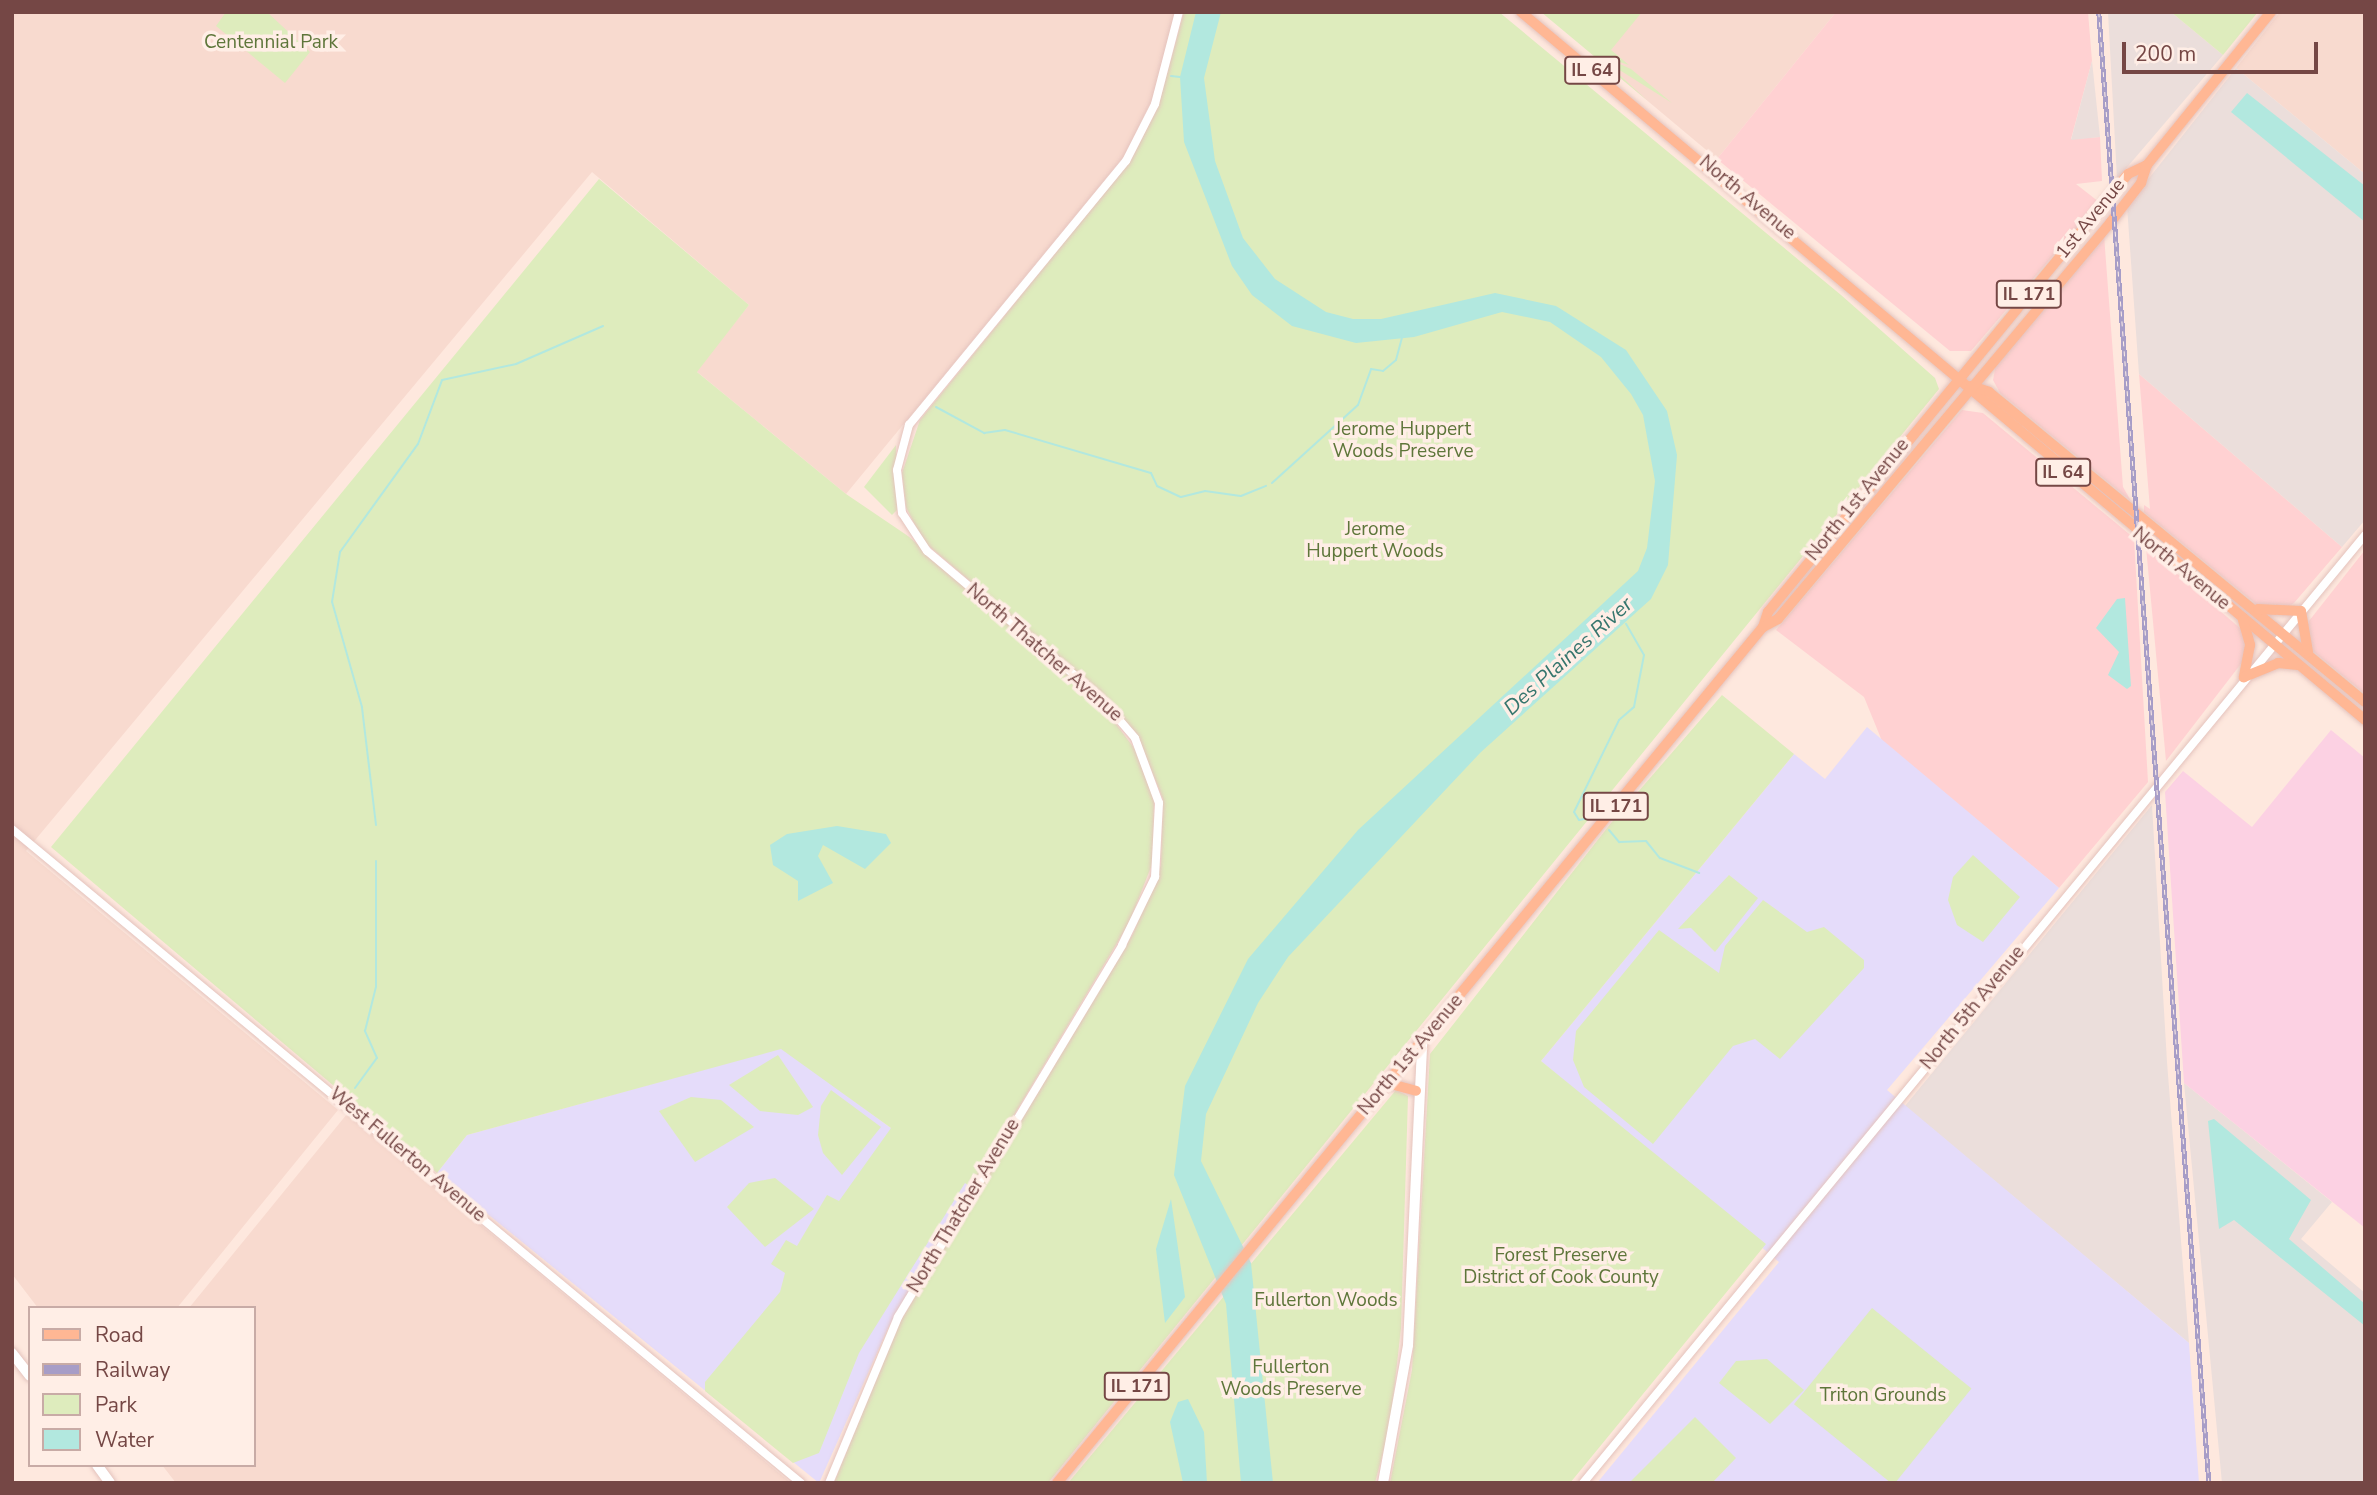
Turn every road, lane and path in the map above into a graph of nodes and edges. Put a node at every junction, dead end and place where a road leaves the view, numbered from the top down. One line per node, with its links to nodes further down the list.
1 (1179, 12): 28 (street, North Thatcher Avenue)
2 (1521, 12): 5 (main road, North Avenue / IL 64)
3 (2271, 12): 4 (main road, 1st Avenue / IL 171)
4 (2147, 165): 5 (main road, 1st Avenue / IL 171); 6 (main road, 1st Avenue / IL 171)
5 (1959, 376): 6 (main road, North Avenue / IL 64); 11 (main road, North 1st Avenue / IL 171)
6 (1971, 386): 8 (main road, North Avenue / IL 64); 10 (main road, North Avenue / IL 64); 11 (main road, North 1st Avenue / IL 171)
7 (2365, 535): 9 (street, North 5th Avenue)
8 (2241, 599): 9 (main road); 12 (main road, North Avenue / IL 64)
9 (2301, 611): 12 (street, North 5th Avenue); 14 (main road)
10 (2242, 618): 13 (main road, North Avenue / IL 64); 16 (main road)
11 (1763, 627): 20 (main road, North 1st Avenue / IL 171)
12 (2282, 633): 13 (street, North 5th Avenue); 14 (main road, North Avenue / IL 64)
13 (2273, 643): 15 (main road, North Avenue / IL 64); 16 (street, North 5th Avenue)
14 (2314, 660): 17 (main road, North Avenue / IL 64)
15 (2300, 666): 16 (main road); 18 (main road, North Avenue / IL 64)
16 (2244, 677): 31 (street, North 5th Avenue)
17 (2365, 702)
18 (2365, 720)
19 (12, 828): 27 (street, West Fullerton Avenue)
20 (1422, 1043): 21 (main road, North 1st Avenue / IL 171); 22 (main road)
21 (1387, 1083): 22 (main road); 29 (main road, North 1st Avenue / IL 171)
22 (1416, 1091): 30 (main road)
23 (12, 1353): 24 (main road)
24 (28, 1373)
25 (98, 1467): 26 (main road)
26 (110, 1483)
27 (801, 1483)
28 (829, 1483)
29 (1057, 1483)
30 (1383, 1483)
31 (1583, 1483)

